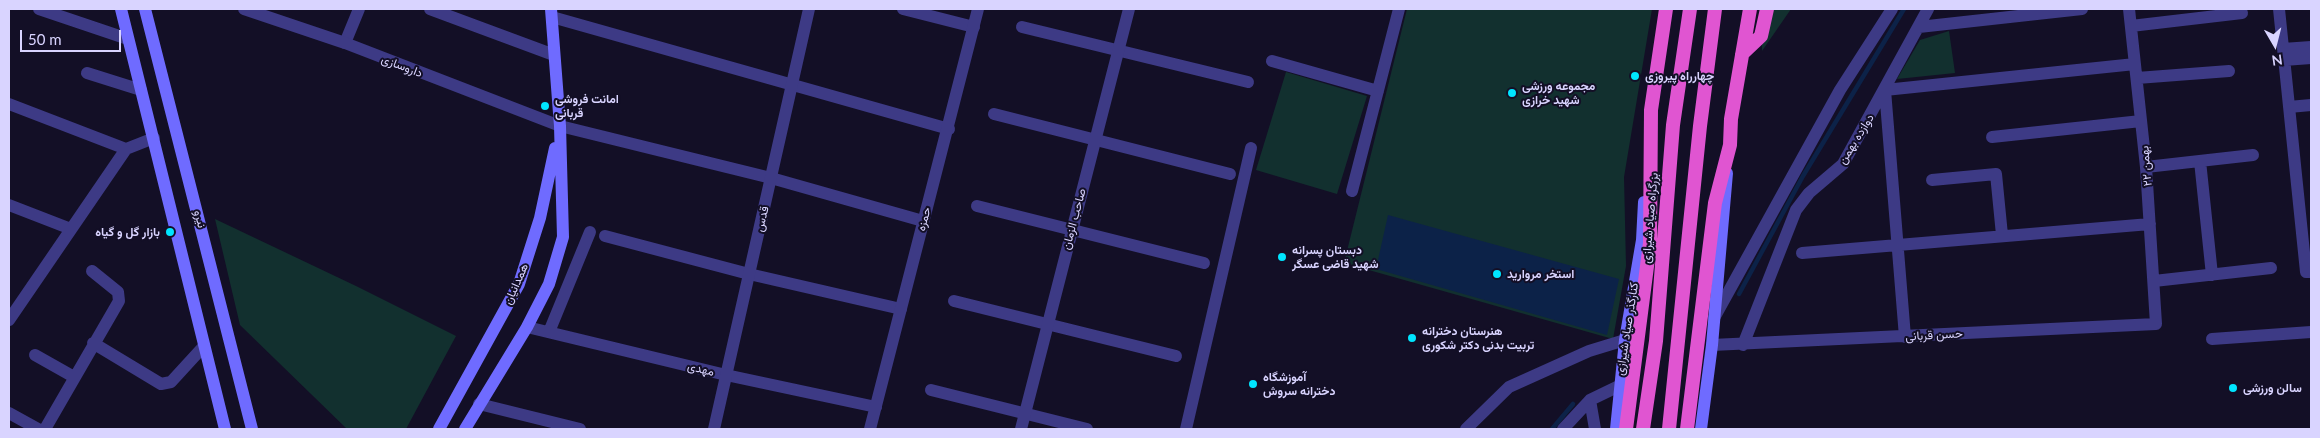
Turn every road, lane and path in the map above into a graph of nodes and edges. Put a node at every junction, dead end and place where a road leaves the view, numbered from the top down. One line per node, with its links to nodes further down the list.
1 (39, 9): 28 (street)
2 (121, 9): 28 (main road, نیرو)
3 (146, 9): 116 (main road, نیرو)
4 (244, 9): 29 (street, داروسازی)
5 (359, 9): 29 (street)
6 (430, 9): 33 (street)
7 (809, 9): 42 (street, قدس)
8 (903, 9): 26 (street)
9 (978, 9): 26 (street, حمزه)
10 (1129, 9): 31 (street, صاحب الزمان)
11 (1400, 9): 45 (street)
12 (1666, 9): 49 (highway)
13 (1690, 9): 130 (highway, بزرگراه صیاد شیرازی)
14 (1715, 9): 131 (highway)
15 (1750, 9): 32 (highway)
16 (1767, 9): 32 (highway)
17 (1892, 9): 89 (street)
18 (1928, 9): 24 (street, دوازده بهمن)
19 (2082, 9): 24 (street)
20 (2129, 9): 25 (street, ۲۲ بهمن)
21 (2279, 9): 34 (street)
22 (552, 13): 33 (main road, همدانیان); 42 (street)
23 (2242, 13): 25 (street)
24 (1919, 26): 44 (street, دوازده بهمن)
25 (2131, 26): 37 (street, ۲۲ بهمن)
26 (974, 27): 53 (street, حمزه)
27 (1022, 27): 31 (street)
28 (128, 39): 43 (main road, نیرو)
29 (345, 44): 52 (street, داروسازی)
30 (2311, 47): 34 (street)
31 (1118, 51): 41 (street); 56 (street, صاحب الزمان)
32 (1742, 54): 57 (highway)
33 (554, 55): 52 (main road, همدانیان)
34 (2284, 55): 35 (street); 48 (street)
35 (2311, 58)
36 (1272, 61): 45 (street)
37 (2135, 64): 40 (street, ۲۲ بهمن); 44 (street)
38 (2229, 70): 40 (street)
39 (87, 73): 43 (street)
40 (2137, 78): 51 (street, ۲۲ بهمن)
41 (1248, 82)
42 (792, 85): 53 (street); 64 (street, قدس)
43 (141, 90): 55 (main road, نیرو)
44 (1885, 90): 77 (street); 100 (street, دوازده بهمن)
45 (1378, 91): 66 (street)
46 (9, 104): 59 (street)
47 (2311, 105): 48 (street)
48 (2289, 107): 69 (street)
49 (1651, 110): 97 (main road, کنارگذر صیاد شیرازی); 129 (highway)
50 (994, 114): 56 (street)
51 (2141, 121): 54 (street); 62 (street, ۲۲ بهمن)
52 (560, 126): 64 (street, داروسازی); 92 (main road, همدانیان); 117 (main road, همدانیان)
53 (949, 129): 70 (street, حمزه)
54 (1992, 137)
55 (154, 138): 59 (street); 101 (main road, نیرو)
56 (1094, 141): 63 (street); 73 (street, صاحب الزمان)
57 (1730, 145): 89 (main road); 132 (highway)
58 (1251, 148): 124 (street)
59 (126, 149): 72 (street)
60 (2253, 155): 61 (street)
61 (2200, 161): 62 (street); 84 (street)
62 (2146, 168): 71 (street, ۲۲ بهمن)
63 (1230, 174)
64 (771, 178): 70 (street, داروسازی); 83 (street, قدس)
65 (1932, 180): 75 (street)
66 (1352, 191)
67 (9, 205): 72 (street)
68 (977, 206): 73 (street)
69 (2305, 206): 82 (street)
70 (923, 221): 87 (street, حمزه)
71 (2150, 224): 75 (street); 85 (street, ۲۲ بهمن)
72 (71, 229): 88 (street)
73 (1071, 230): 79 (street); 90 (street, صاحب الزمان)
74 (590, 232): 93 (street)
75 (2002, 235): 77 (street)
76 (605, 236): 83 (street)
77 (1898, 244): 78 (street); 95 (street)
78 (1802, 253)
79 (1204, 263)
80 (2271, 268): 84 (street)
81 (92, 271): 98 (street)
82 (2309, 272)
83 (749, 274): 87 (street); 104 (street, قدس)
84 (2212, 275): 85 (street)
85 (2154, 281): 91 (street, ۲۲ بهمن)
86 (954, 301): 90 (street)
87 (901, 309): 110 (street, حمزه)
88 (10, 316)
89 (1714, 318): 99 (main road)
90 (1047, 322): 103 (street); 112 (street, صاحب الزمان)
91 (2156, 324): 95 (street, حسن قربانی)
92 (526, 327): 93 (street, مهدی); 109 (main road, همدانیان)
93 (550, 332): 104 (street, مهدی)
94 (2311, 332): 96 (street)
95 (1906, 337): 100 (street, حسن قربانی)
96 (2212, 339)
97 (1624, 340): 106 (main road, کنارگذر صیاد شیرازی); 125 (street)
98 (93, 343): 101 (street); 105 (street)
99 (1712, 345): 100 (street, حسن قربانی); 133 (main road)
100 (1743, 345)
101 (204, 346): 115 (main road, نیرو)
102 (35, 355): 105 (street)
103 (1176, 356)
104 (726, 375): 110 (street, مهدی); 120 (street, قدس)
105 (74, 377): 114 (street)
106 (1619, 386): 108 (street); 128 (main road, کنارگذر صیاد شیرازی)
107 (931, 390): 112 (street)
108 (1590, 400): 126 (street); 127 (street)
109 (478, 404): 118 (main road, همدانیان); 119 (street)
110 (876, 407): 121 (street, حمزه)
111 (9, 413): 113 (street)
112 (1025, 413): 122 (street, صاحب الزمان); 123 (street)
113 (38, 429)
114 (45, 429)
115 (225, 429)
116 (252, 429)
117 (440, 429)
118 (465, 429)
119 (580, 429)
120 (714, 429)
121 (870, 429)
122 (1021, 429)
123 (1087, 429)
124 (1186, 429)
125 (1466, 429)
126 (1564, 429)
127 (1595, 429)
128 (1616, 429)
129 (1626, 429)
130 (1643, 429)
131 (1669, 429)
132 (1687, 429)
133 (1701, 429)

